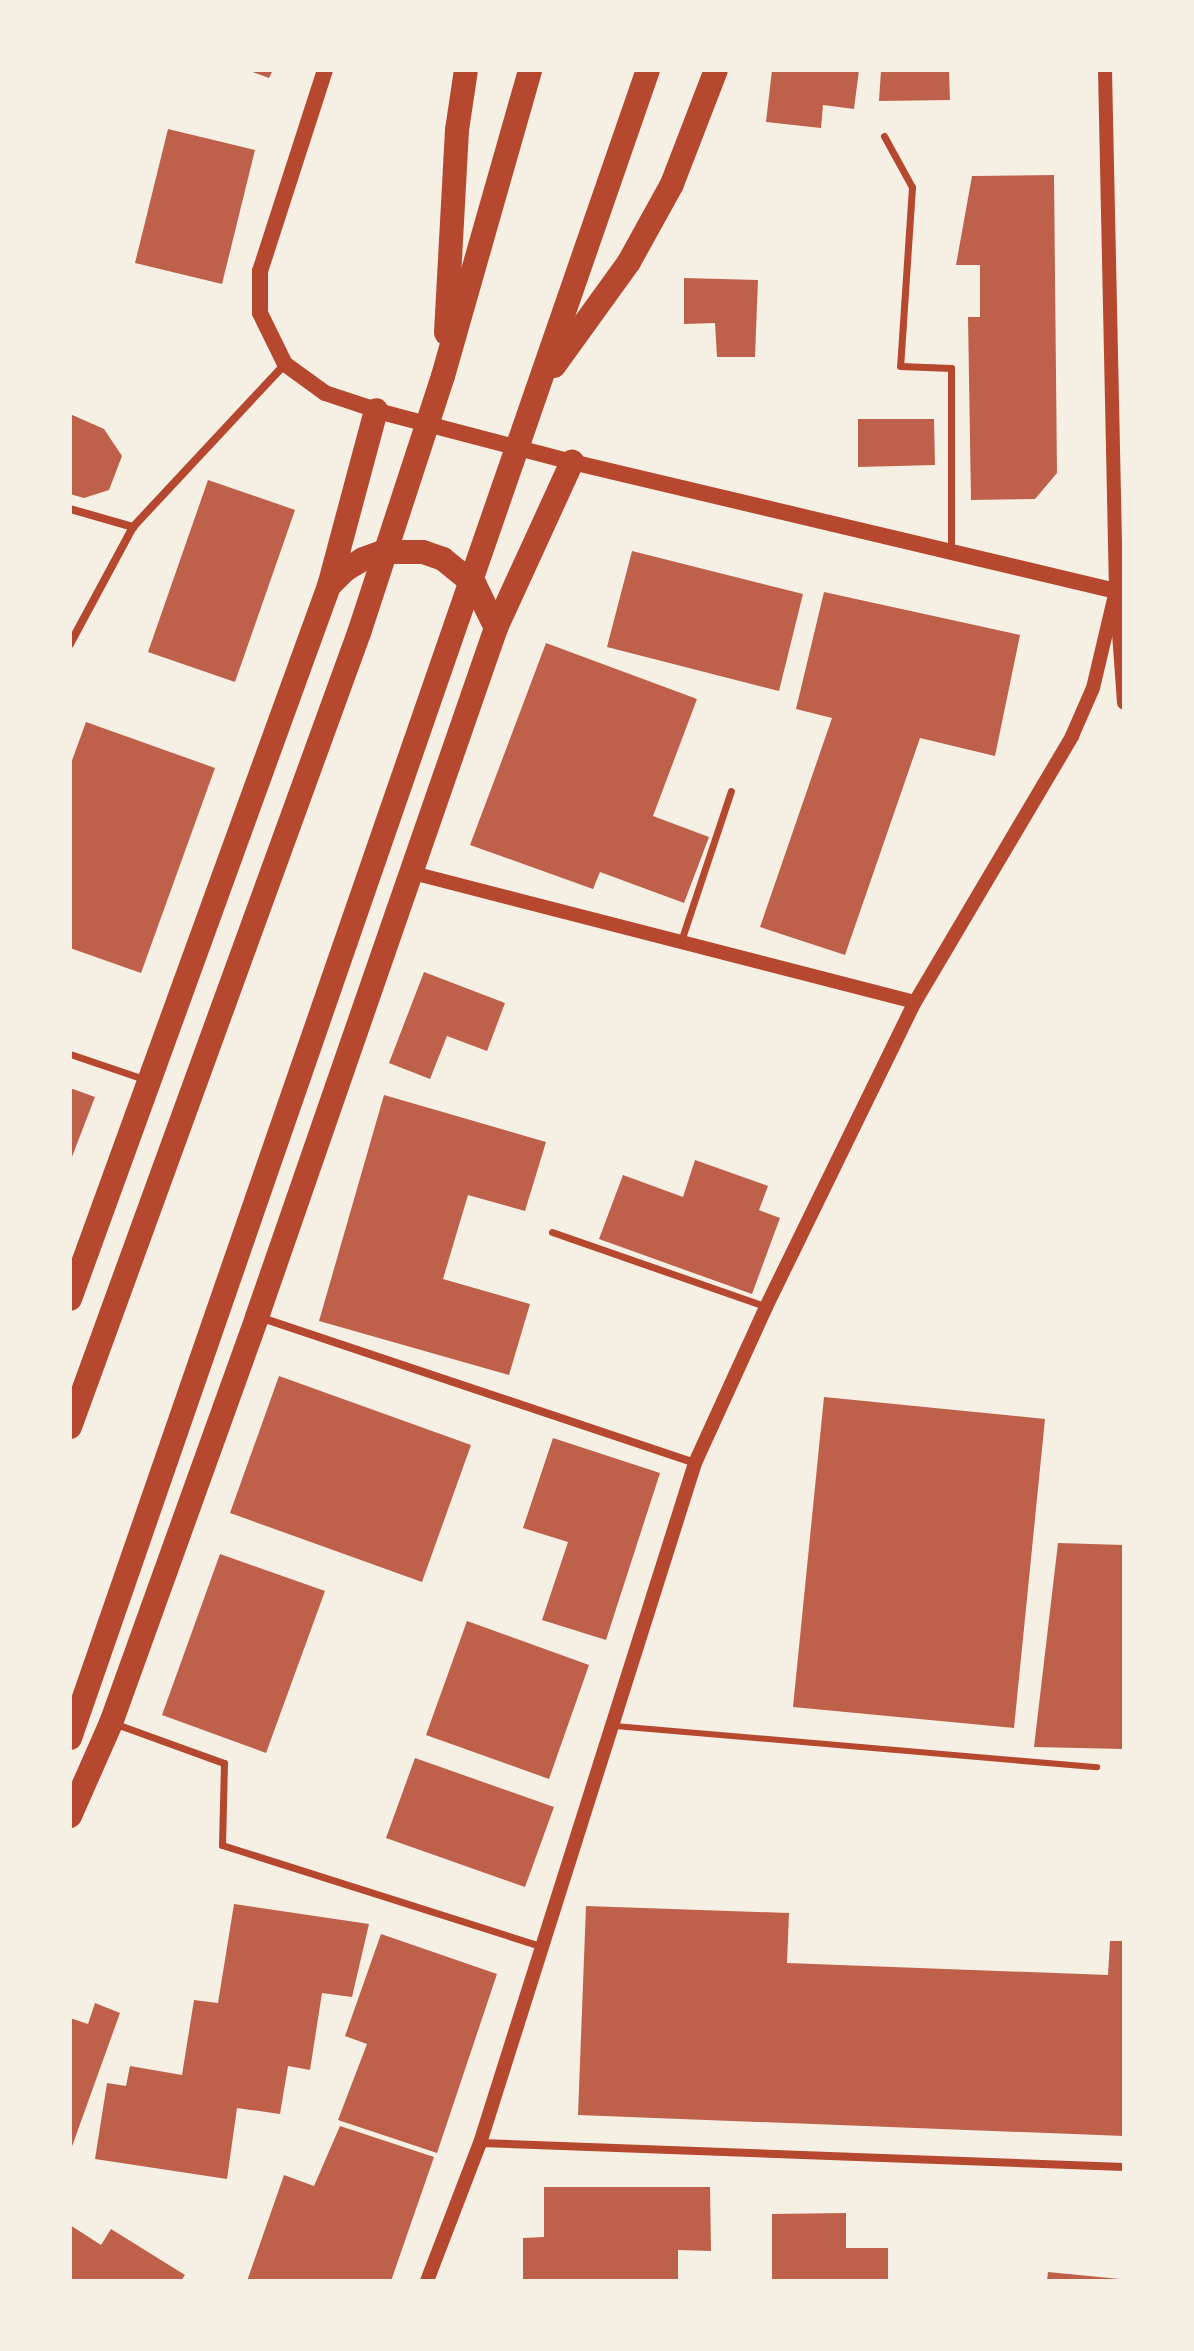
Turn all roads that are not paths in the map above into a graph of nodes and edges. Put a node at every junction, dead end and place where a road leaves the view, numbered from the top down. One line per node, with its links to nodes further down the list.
1 (325, 70): 8 (main road)
2 (466, 70): 9 (highway)
3 (530, 70): 9 (highway)
4 (648, 70): 10 (highway)
5 (716, 70): 10 (highway)
6 (1105, 70): 17 (street)
7 (884, 136): 15 (street)
8 (285, 364): 11 (main road); 14 (street)
9 (443, 376): 32 (highway)
10 (539, 388): 36 (highway)
11 (381, 412): 12 (main road); 16 (highway)
12 (567, 460): 15 (main road); 18 (highway)
13 (70, 509): 14 (street)
14 (133, 527): 19 (street)
15 (951, 552): 17 (main road)
16 (329, 586): 18 (highway); 26 (highway)
17 (1116, 591): 20 (street); 24 (street)
18 (496, 628): 22 (highway)
19 (70, 644)
20 (1124, 703)
21 (731, 791): 23 (street)
22 (413, 873): 23 (street); 31 (highway)
23 (680, 943): 24 (street)
24 (915, 1002): 30 (street)
25 (70, 1054): 26 (street)
26 (147, 1080): 28 (highway)
27 (552, 1232): 30 (street)
28 (75, 1272): 29 (highway)
29 (70, 1299)
30 (766, 1307): 33 (street)
31 (257, 1317): 33 (street); 34 (highway)
32 (70, 1427)
33 (695, 1463): 35 (street)
34 (111, 1723): 38 (highway); 39 (street)
35 (613, 1726): 37 (lane); 39 (street)
36 (70, 1738)
37 (1097, 1767)
38 (70, 1816)
39 (543, 1947): 40 (street)
40 (480, 2143): 41 (street); 42 (street)
41 (1124, 2167)
42 (427, 2281)

